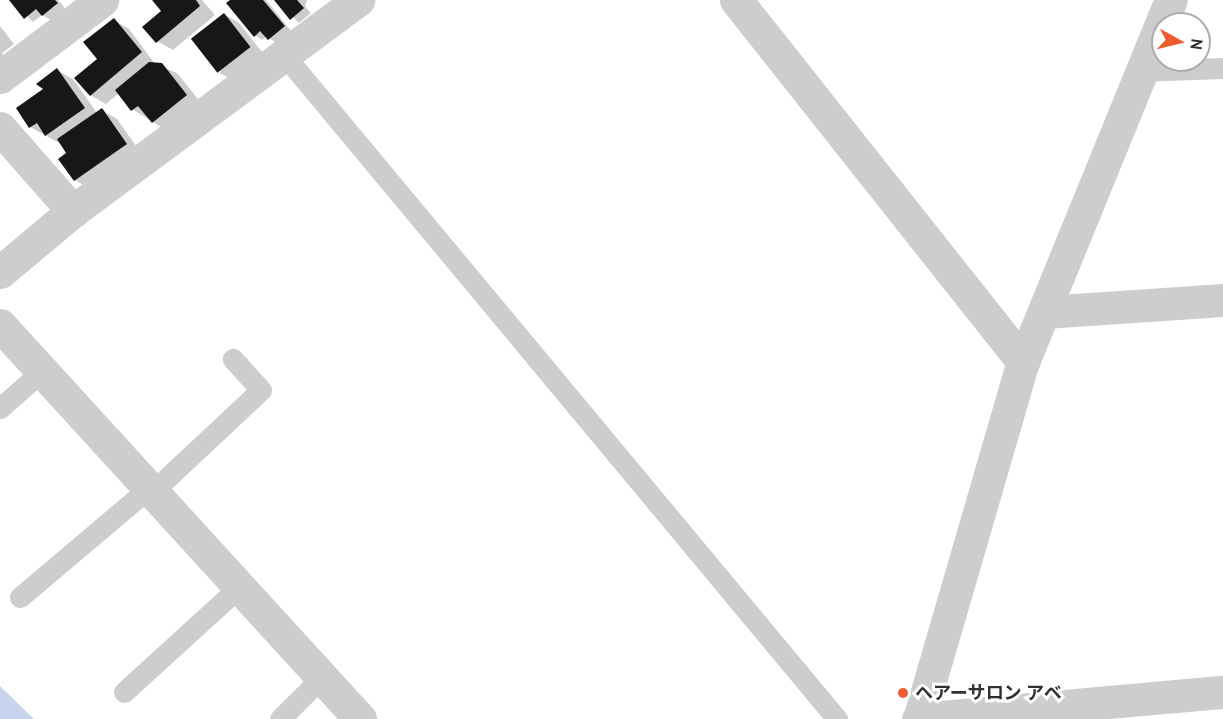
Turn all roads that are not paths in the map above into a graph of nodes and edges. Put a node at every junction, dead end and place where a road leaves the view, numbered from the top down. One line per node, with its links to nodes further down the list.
1 (102, 0): 8 (street)
2 (357, 0): 5 (street)
3 (736, 0): 16 (street)
4 (1171, 0): 7 (street)
5 (285, 56): 10 (street); 27 (lane)
6 (1223, 68): 7 (lane)
7 (1139, 71): 13 (street)
8 (0, 77)
9 (0, 128): 10 (street)
10 (73, 211): 11 (street)
11 (0, 272)
12 (1223, 300): 13 (street)
13 (1044, 312): 16 (street)
14 (0, 325): 17 (street)
15 (233, 359): 19 (lane)
16 (1023, 362): 28 (street)
17 (42, 371): 18 (lane); 19 (street)
18 (0, 408)
19 (150, 490): 20 (street); 21 (lane)
20 (238, 588): 22 (street); 23 (lane)
21 (20, 597)
22 (321, 679): 25 (lane); 26 (street)
23 (124, 692)
24 (1211, 702): 28 (street)
25 (280, 719)
26 (360, 719)
27 (837, 719)
28 (918, 719)

